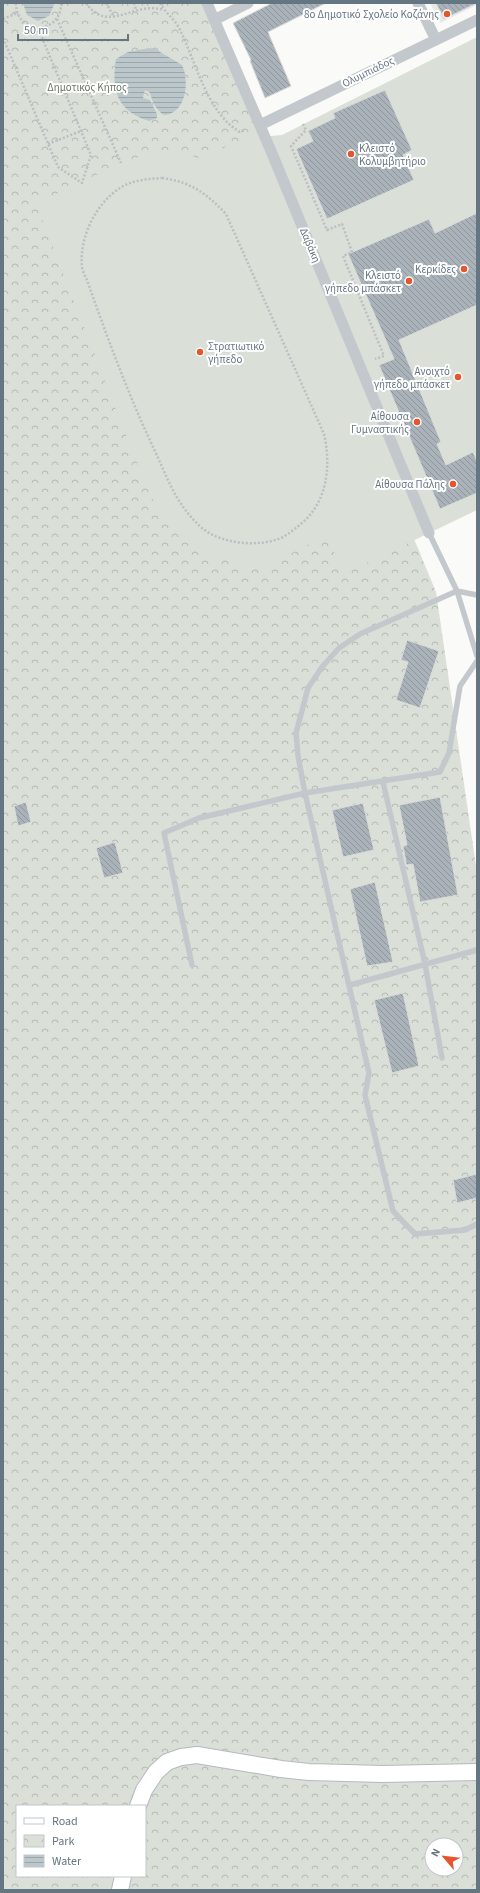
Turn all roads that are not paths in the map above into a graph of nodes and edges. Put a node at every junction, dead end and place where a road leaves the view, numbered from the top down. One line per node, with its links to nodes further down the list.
1 (207, 3): 4 (street, Δαβάκη)
2 (248, 3): 4 (street)
3 (418, 3): 6 (street)
4 (214, 20): 7 (street, Δαβάκη)
5 (477, 20): 6 (street, Ολυμπιάδος)
6 (436, 40): 7 (street, Ολυμπιάδος)
7 (260, 125): 8 (street, Δαβάκη)
8 (429, 533): 9 (lane)
9 (457, 591): 10 (lane); 11 (lane); 14 (lane)
10 (477, 595)
11 (477, 656)
12 (477, 661): 13 (lane)
13 (384, 782): 14 (lane); 16 (lane)
14 (305, 793): 17 (lane); 18 (lane)
15 (477, 950): 16 (lane)
16 (425, 964): 18 (lane); 19 (lane)
17 (192, 965)
18 (350, 985): 20 (lane)
19 (442, 1058)
20 (477, 1224)
21 (477, 1772): 22 (street)
22 (138, 1805)
23 (123, 1877): 24 (street)
24 (120, 1890)

